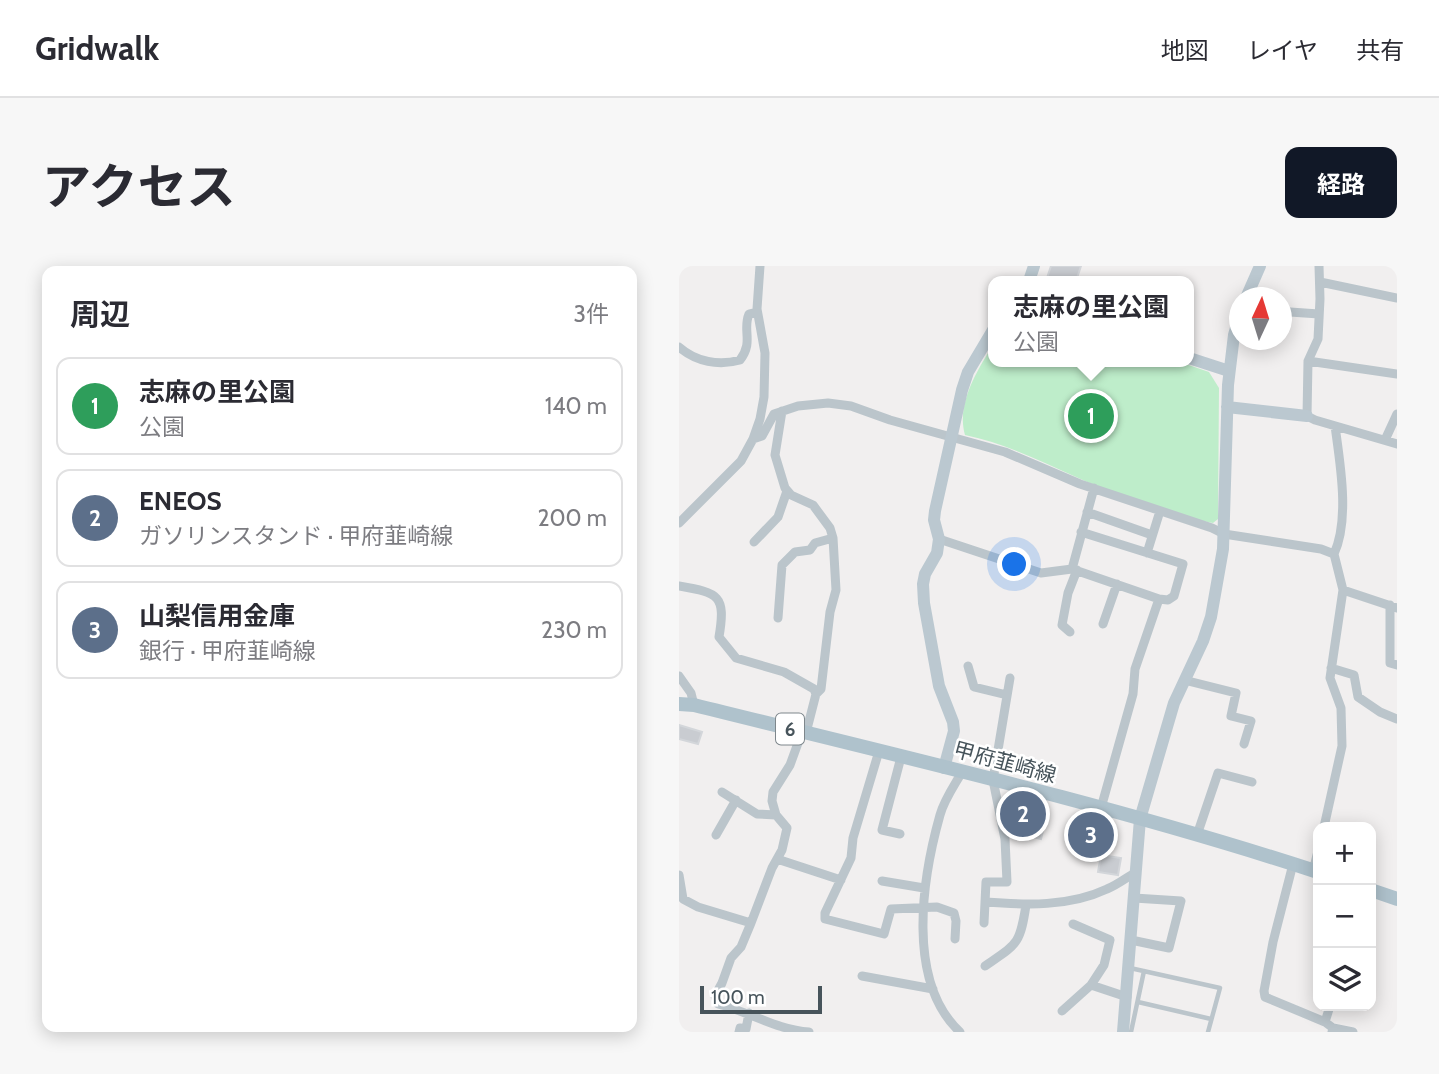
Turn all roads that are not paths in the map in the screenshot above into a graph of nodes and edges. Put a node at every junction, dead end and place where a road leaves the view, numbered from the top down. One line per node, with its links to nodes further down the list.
1 (760, 266): 7 (street)
2 (1259, 266): 5 (street)
3 (1319, 266): 4 (street)
4 (1320, 282): 6 (street); 9 (street)
5 (1250, 287)
6 (1397, 298)
7 (757, 312): 11 (street); 23 (street)
8 (1292, 312): 9 (street)
9 (1319, 314): 14 (street)
10 (988, 338): 22 (street)
11 (679, 347)
12 (1232, 350): 15 (street)
13 (1194, 360): 15 (street)
14 (1308, 361): 16 (street); 20 (street)
15 (1230, 371): 17 (street)
16 (1397, 374)
17 (1227, 407): 20 (street); 32 (street)
18 (782, 411): 22 (street); 23 (street); 27 (street)
19 (1397, 414): 24 (street)
20 (1307, 416): 21 (street)
21 (1335, 426): 24 (street); 38 (street)
22 (950, 438): 26 (street); 35 (street)
23 (753, 439): 30 (street)
24 (1385, 440): 25 (street)
25 (1397, 444)
26 (1094, 488): 28 (street); 29 (street)
27 (787, 491): 34 (street); 36 (street)
28 (1160, 511): 32 (street); 33 (street)
29 (1087, 512): 31 (street); 33 (street)
30 (679, 523)
31 (1081, 532): 37 (street); 39 (street)
32 (1224, 534): 38 (street); 53 (street)
33 (1152, 535): 37 (street)
34 (832, 538): 45 (street); 54 (street)
35 (939, 539): 39 (street); 62 (street)
36 (754, 542)
37 (1147, 553): 43 (street)
38 (1334, 554): 42 (street)
39 (1075, 569): 40 (street); 47 (street)
40 (1117, 584): 43 (street); 46 (street)
41 (679, 586): 54 (street)
42 (1343, 590): 44 (street); 50 (street)
43 (1159, 599): 68 (street)
44 (1394, 607): 48 (street)
45 (778, 618)
46 (1103, 624)
47 (1070, 632)
48 (1397, 665)
49 (968, 666): 55 (street)
50 (1331, 668): 57 (street); 71 (street)
51 (679, 676): 56 (street)
52 (1010, 678): 55 (street)
53 (1184, 680): 59 (street); 70 (street)
54 (816, 694): 58 (street)
55 (1007, 695): 64 (street)
56 (686, 704): 58 (main road, 甲府韮崎線 / 6)
57 (1397, 719)
58 (804, 732): 60 (main road, 甲府韮崎線 / 6); 69 (street)
59 (1244, 744)
60 (879, 751): 61 (main road, 甲府韮崎線 / 6); 80 (street)
61 (901, 757): 62 (main road, 甲府韮崎線 / 6); 72 (street)
62 (944, 768): 63 (main road, 甲府韮崎線 / 6)
63 (962, 772): 64 (main road, 甲府韮崎線 / 6); 82 (street)
64 (993, 780): 68 (main road, 甲府韮崎線 / 6); 86 (street)
65 (1252, 782): 74 (street)
66 (722, 792): 67 (street)
67 (736, 800): 69 (street); 73 (street)
68 (1101, 808): 70 (main road, 甲府韮崎線 / 6)
69 (776, 814): 75 (street)
70 (1140, 819): 74 (main road, 甲府韮崎線 / 6); 78 (street)
71 (1325, 822)
72 (901, 834)
73 (716, 835)
74 (1197, 835): 76 (main road, 甲府韮崎線 / 6)
75 (777, 859): 80 (street); 89 (street)
76 (1293, 864): 77 (main road, 甲府韮崎線 / 6); 104 (street)
77 (1313, 870)
78 (1136, 872): 84 (street); 87 (street)
79 (679, 875): 89 (street)
80 (841, 880): 88 (street)
81 (882, 881): 82 (street)
82 (925, 888): 88 (street)
83 (1376, 892): 85 (main road)
84 (1134, 898): 93 (street); 93 (street)
85 (1397, 899)
86 (985, 902): 87 (street); 90 (street)
87 (1025, 905): 94 (street)
88 (923, 908): 92 (street); 99 (street)
89 (751, 923): 102 (street)
90 (984, 923)
91 (1073, 925): 98 (street)
92 (955, 939)
93 (1131, 940): 95 (street)
94 (985, 966)
95 (1129, 968): 96 (lane); 100 (street)
96 (1144, 971): 100 (lane); 103 (lane)
97 (862, 976): 99 (street)
98 (1091, 985): 100 (street); 101 (street)
99 (933, 989): 108 (street)
100 (1132, 999): 103 (lane); 109 (street); 110 (lane)
101 (1062, 1011)
102 (749, 1013): 105 (street); 106 (street)
103 (1211, 1019): 111 (lane)
104 (1330, 1027): 112 (street)
105 (792, 1031): 107 (street)
106 (739, 1032)
107 (809, 1032)
108 (960, 1032)
109 (1123, 1032)
110 (1131, 1032)
111 (1207, 1032)
112 (1353, 1032)

